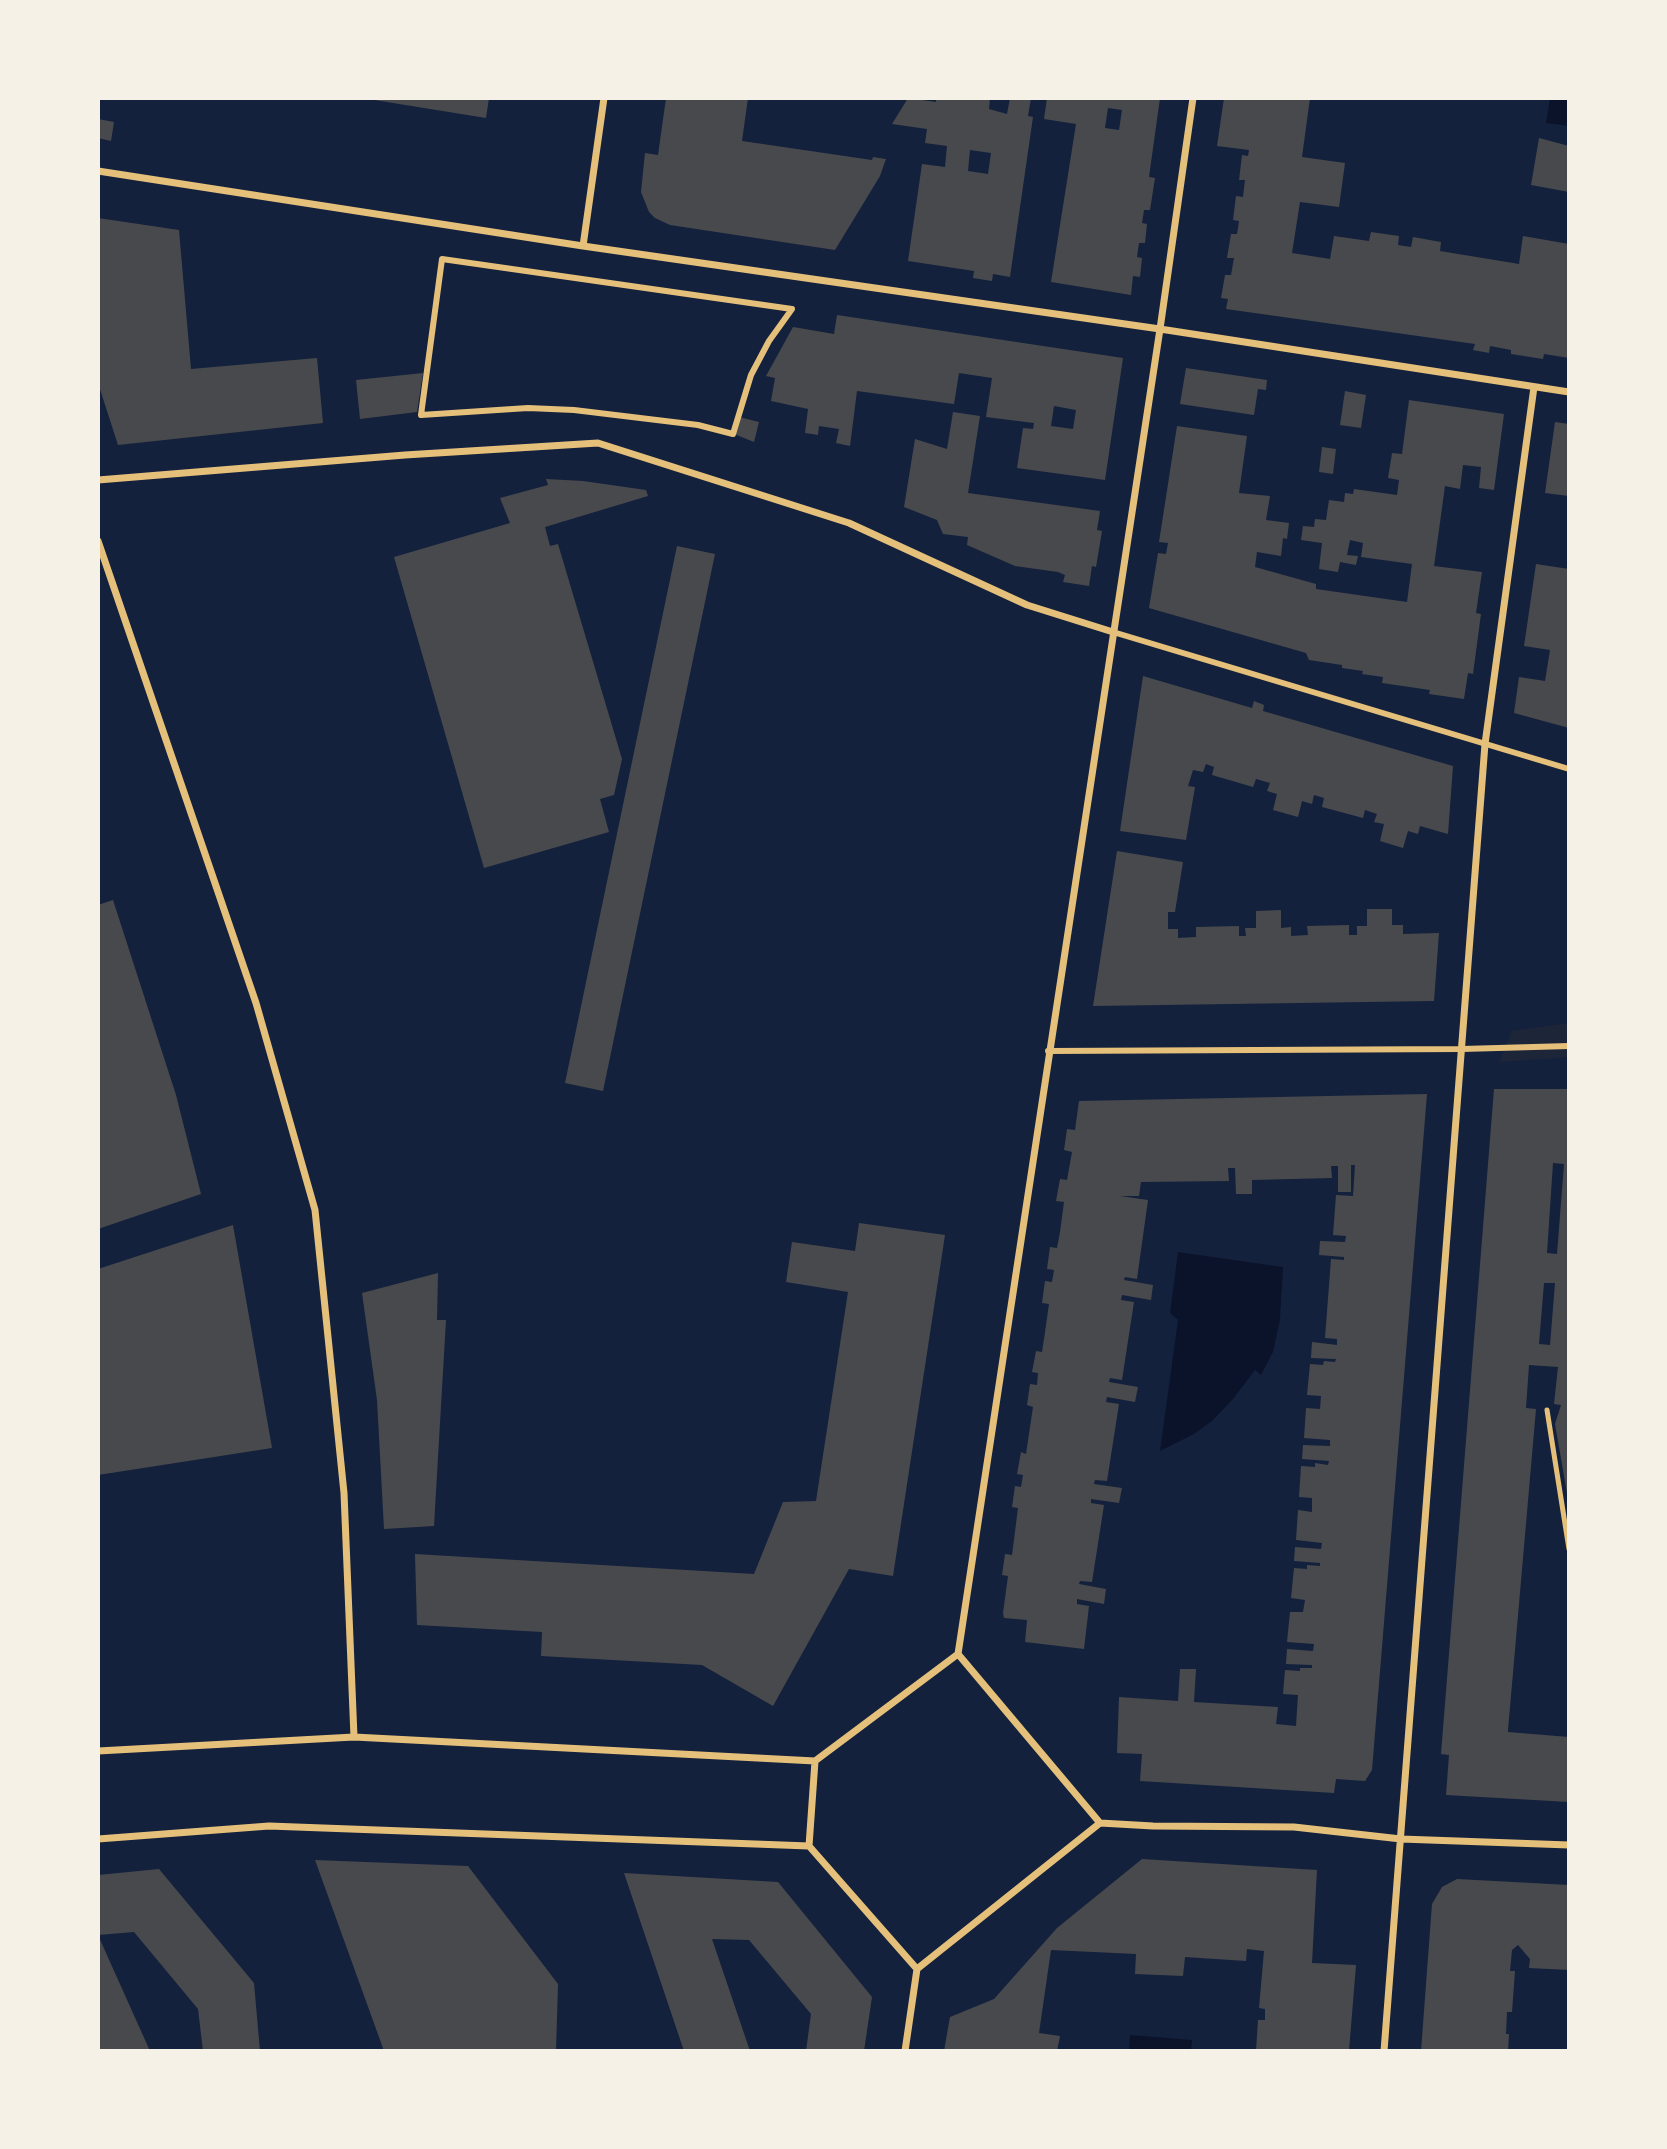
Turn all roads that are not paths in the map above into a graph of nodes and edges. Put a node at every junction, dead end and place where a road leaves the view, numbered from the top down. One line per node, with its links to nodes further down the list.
1 (604, 98): 4 (street)
2 (1193, 98): 5 (street)
3 (98, 171): 4 (street)
4 (583, 246): 5 (street)
5 (1160, 329): 6 (street); 11 (street)
6 (1534, 387): 7 (street); 12 (street)
7 (1569, 392)
8 (421, 415): 8 (street)
9 (98, 480): 11 (street)
10 (98, 541): 20 (street)
11 (1113, 632): 12 (street); 16 (street)
12 (1485, 744): 13 (street); 15 (street)
13 (1569, 769)
14 (1569, 1046): 15 (street)
15 (1462, 1049): 16 (street); 25 (street)
16 (1048, 1051): 19 (street)
17 (1547, 1410): 18 (lane)
18 (1569, 1549)
19 (958, 1654): 22 (street); 23 (street)
20 (354, 1737): 21 (street); 22 (street)
21 (98, 1751)
22 (815, 1760): 27 (street)
23 (1100, 1823): 25 (street); 28 (street)
24 (98, 1839): 27 (street)
25 (1401, 1839): 26 (street); 30 (street)
26 (1569, 1844)
27 (809, 1846): 28 (street)
28 (917, 1969): 29 (street)
29 (905, 2051)
30 (1384, 2051)

